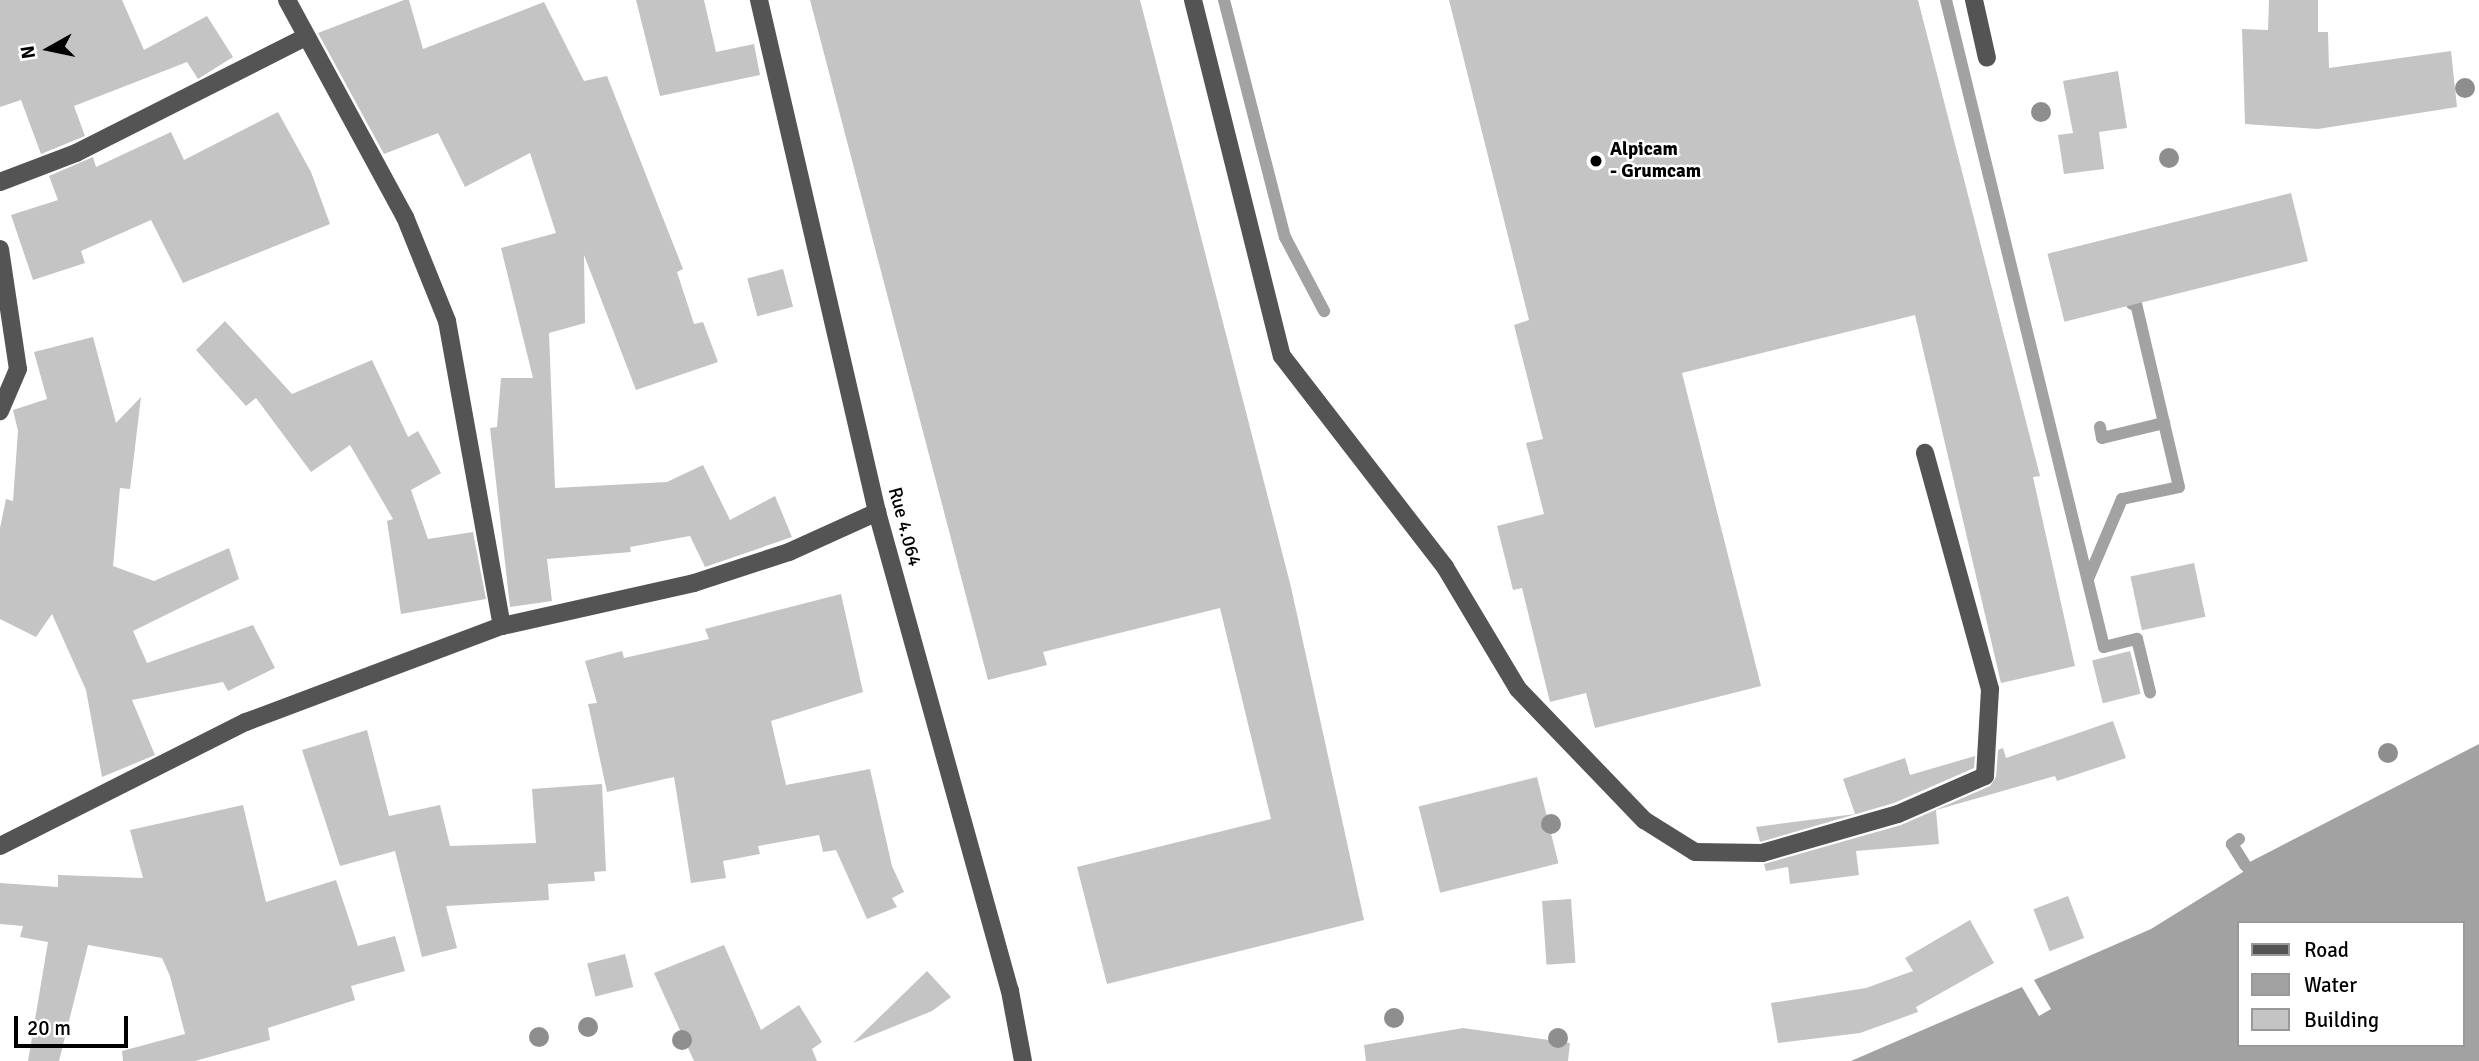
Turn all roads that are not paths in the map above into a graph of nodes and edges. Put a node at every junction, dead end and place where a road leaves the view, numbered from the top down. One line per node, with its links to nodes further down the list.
1 (287, 0): 5 (street)
2 (759, 0): 11 (street, Rue 4.064)
3 (1193, 0): 10 (street)
4 (1973, 0): 6 (street)
5 (304, 38): 7 (street); 12 (street)
6 (1987, 58)
7 (0, 182)
8 (0, 249): 9 (street)
9 (0, 411)
10 (1925, 453)
11 (877, 512): 12 (street); 14 (street, Rue 4.064)
12 (502, 626): 13 (street)
13 (0, 846)
14 (1023, 1061)

